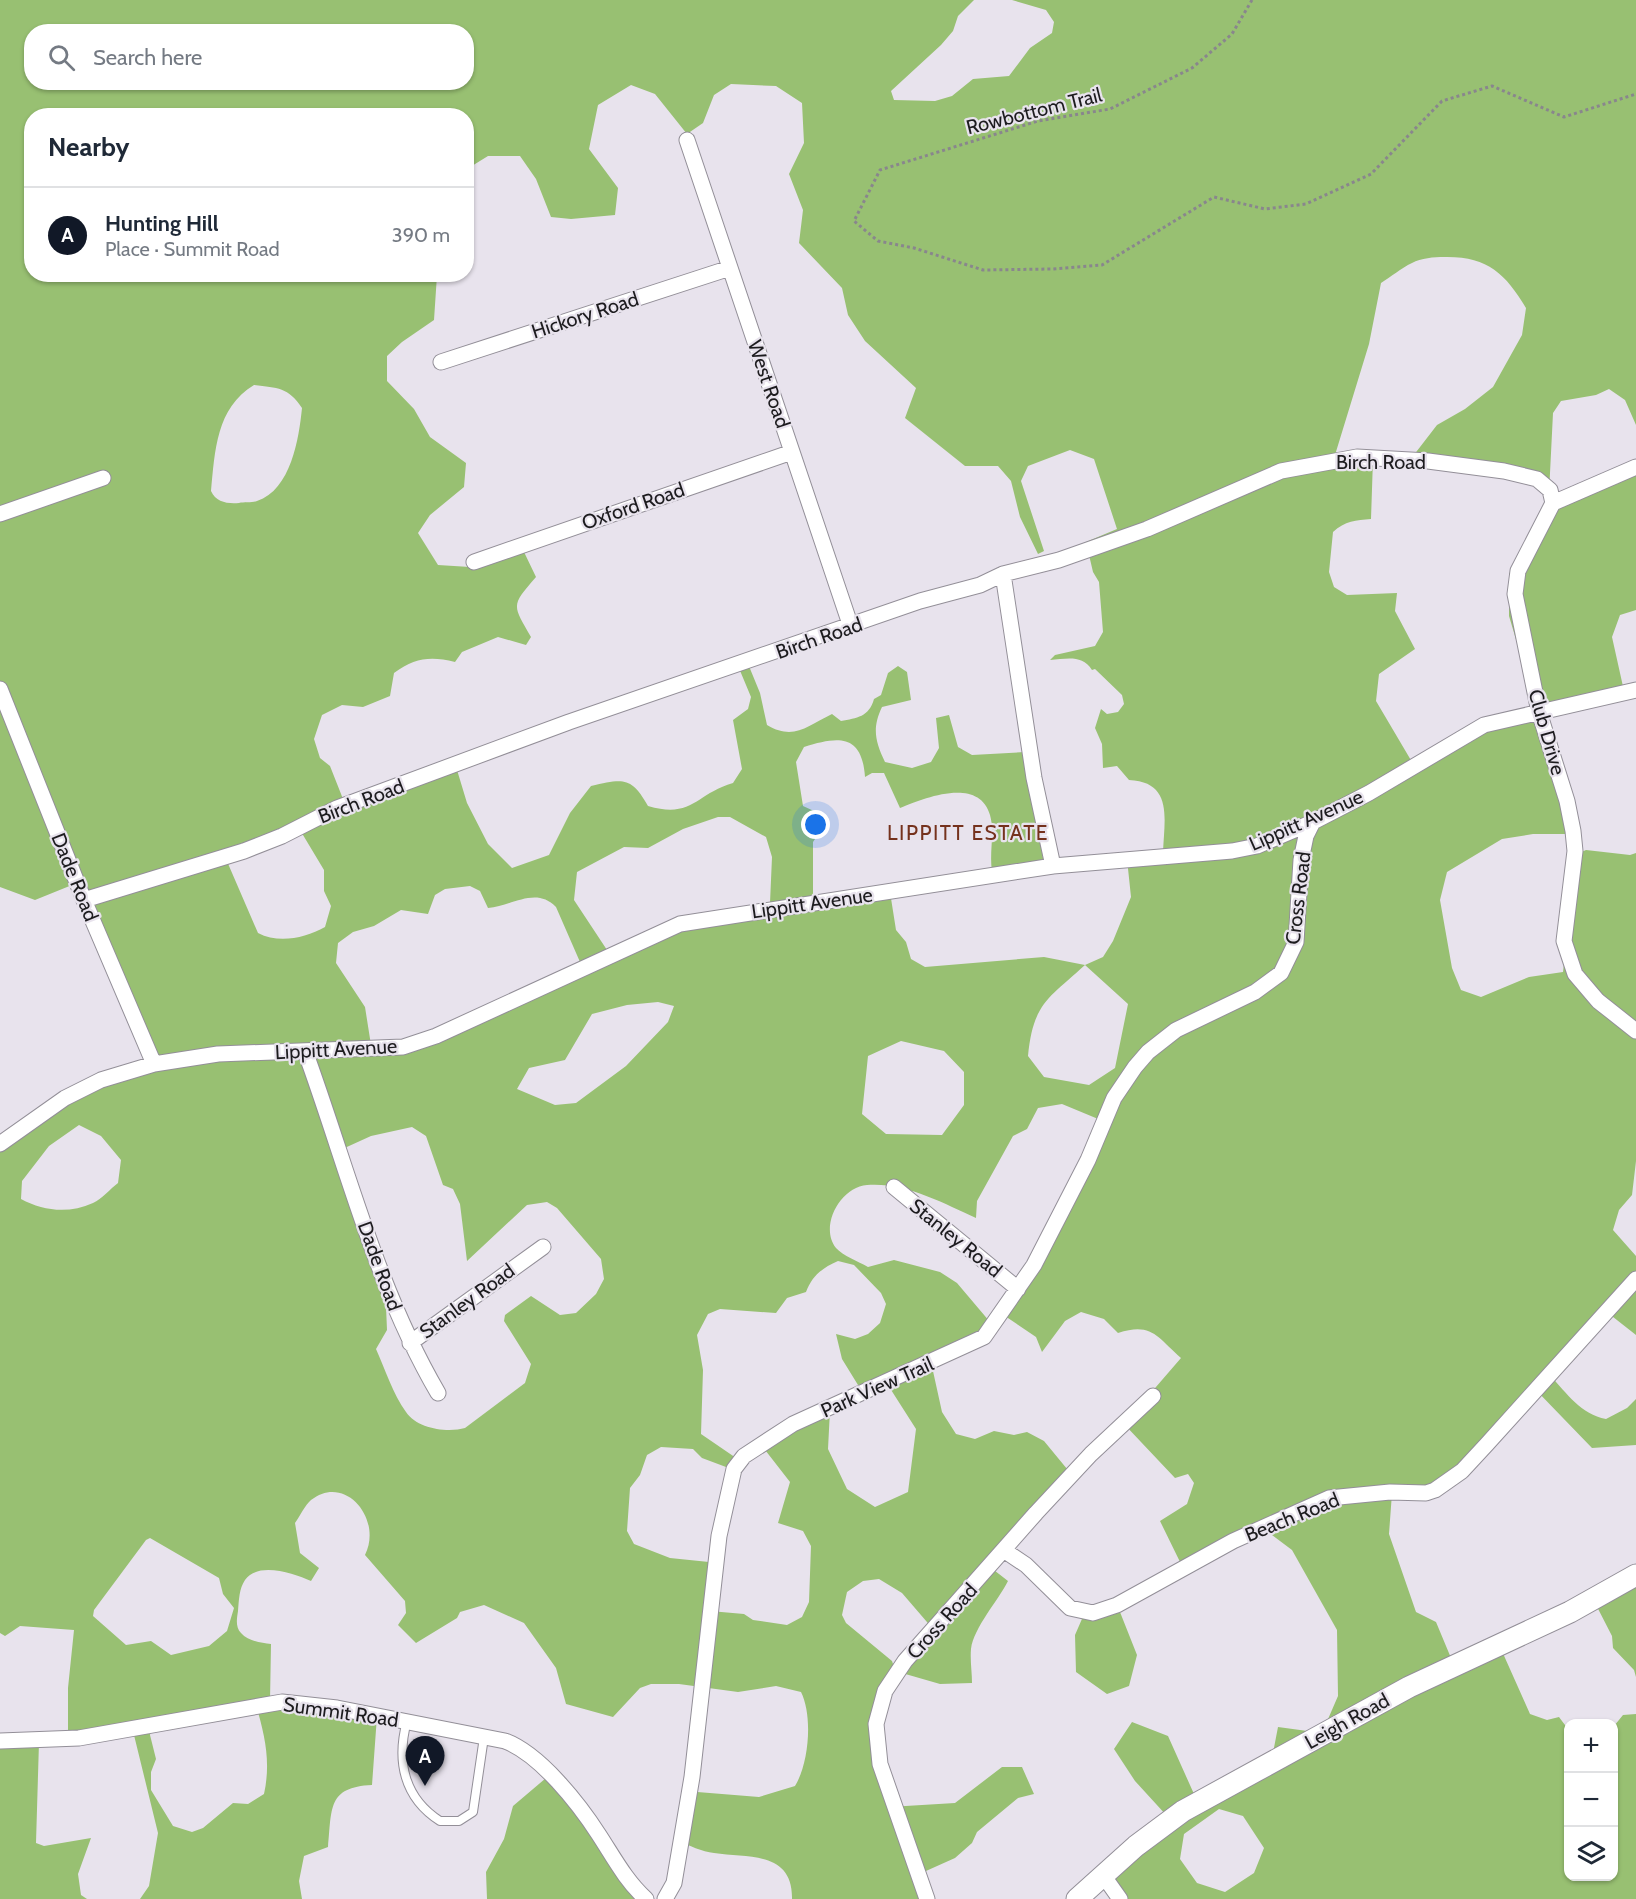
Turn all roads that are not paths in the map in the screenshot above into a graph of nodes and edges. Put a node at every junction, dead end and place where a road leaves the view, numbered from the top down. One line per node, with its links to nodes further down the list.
1 (687, 140): 2 (street, West Road)
2 (730, 268): 3 (street, Hickory Road); 4 (street, West Road)
3 (441, 362)
4 (792, 452): 9 (street, Oxford Road); 11 (street, West Road)
5 (1636, 467): 7 (street)
6 (103, 478): 8 (street)
7 (1553, 502): 10 (street, Birch Road); 14 (street, Club Drive)
8 (0, 514)
9 (474, 562)
10 (1003, 574): 11 (street, Birch Road); 16 (street)
11 (851, 627): 17 (street, Birch Road)
12 (0, 689): 17 (street, Dade Road)
13 (1636, 690): 14 (street, Lippitt Avenue)
14 (1539, 712): 15 (street, Lippitt Avenue); 19 (street, Club Drive)
15 (1313, 822): 16 (street, Lippitt Avenue); 18 (street, Cross Road)
16 (1053, 866): 20 (street, Lippitt Avenue)
17 (84, 900): 21 (street, Dade Road)
18 (1281, 973): 26 (street, Park View Trail)
19 (1636, 1031)
20 (305, 1051): 21 (street, Lippitt Avenue); 27 (street, Dade Road)
21 (154, 1064): 22 (street, Lippitt Avenue)
22 (0, 1144)
23 (894, 1187): 26 (street, Stanley Road)
24 (543, 1247): 27 (street, Stanley Road)
25 (1636, 1279): 30 (street, Beach Road)
26 (1018, 1289): 37 (street, Park View Trail)
27 (410, 1343): 28 (street, Stanley Road)
28 (438, 1393)
29 (1153, 1396): 30 (street, Cross Road)
30 (1005, 1551): 38 (street, Cross Road)
31 (1636, 1575): 35 (street, Leigh Road)
32 (407, 1721): 33 (street, Summit Road); 33 (lane); 34 (street, Summit Road)
33 (484, 1737): 36 (street, Summit Road)
34 (0, 1741)
35 (1103, 1875): 39 (street, Leigh Road); 40 (street)
36 (646, 1899)
37 (665, 1899)
38 (927, 1899)
39 (1077, 1899)
40 (1120, 1899)

